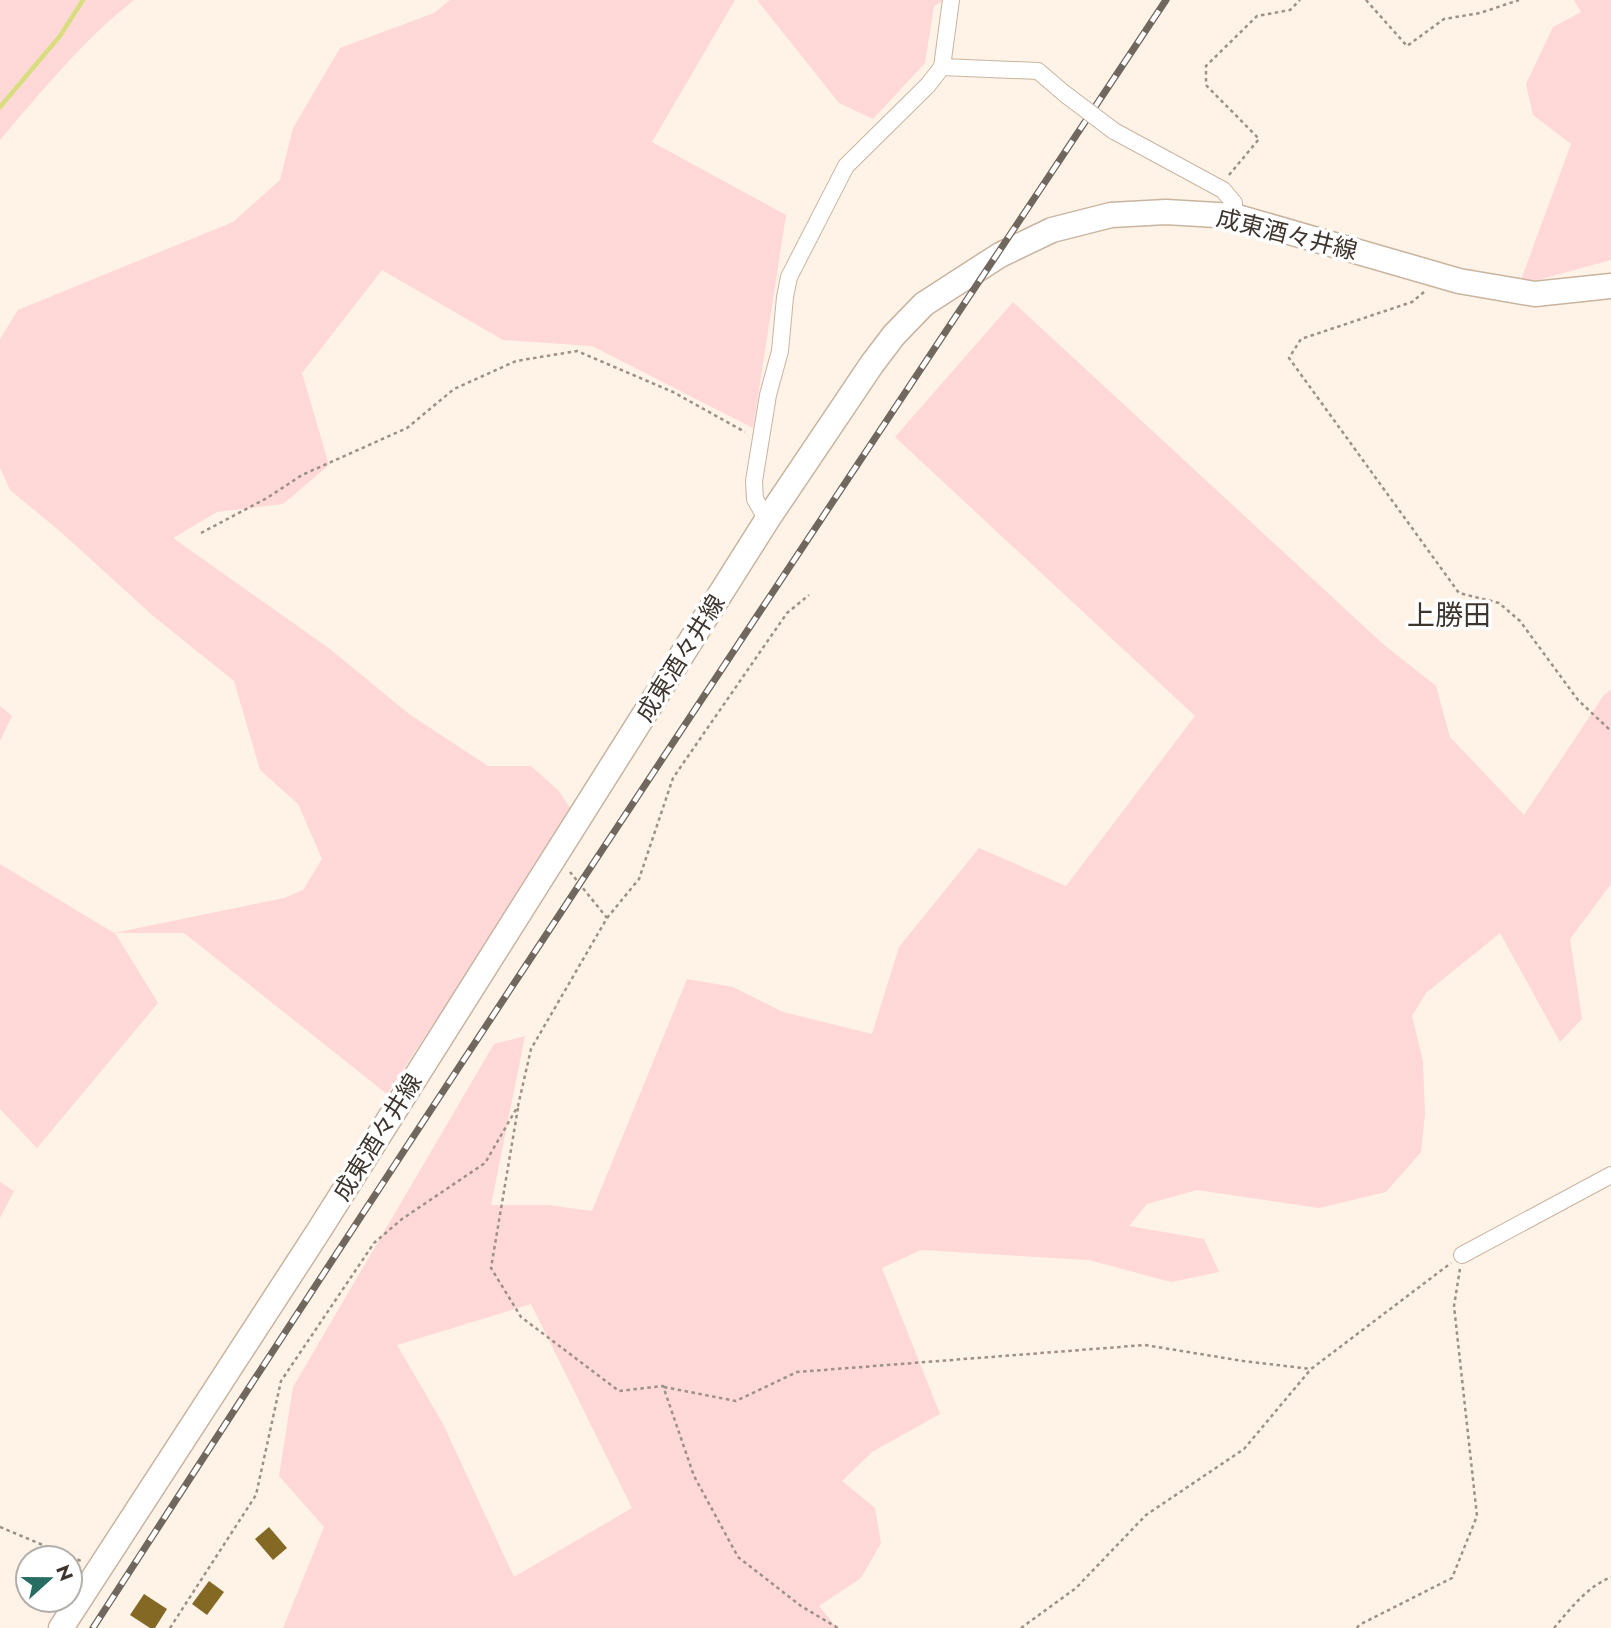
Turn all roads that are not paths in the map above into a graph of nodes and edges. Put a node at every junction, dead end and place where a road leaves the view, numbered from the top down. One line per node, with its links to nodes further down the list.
1 (951, 0): 2 (street)
2 (942, 67): 3 (street, bridge); 5 (street)
3 (1234, 216): 4 (main road, 成東酒々井線); 5 (main road, 成東酒々井線)
4 (1611, 286)
5 (767, 520): 8 (main road, 成東酒々井線)
6 (1611, 1175): 7 (street)
7 (1462, 1255)
8 (61, 1628)

